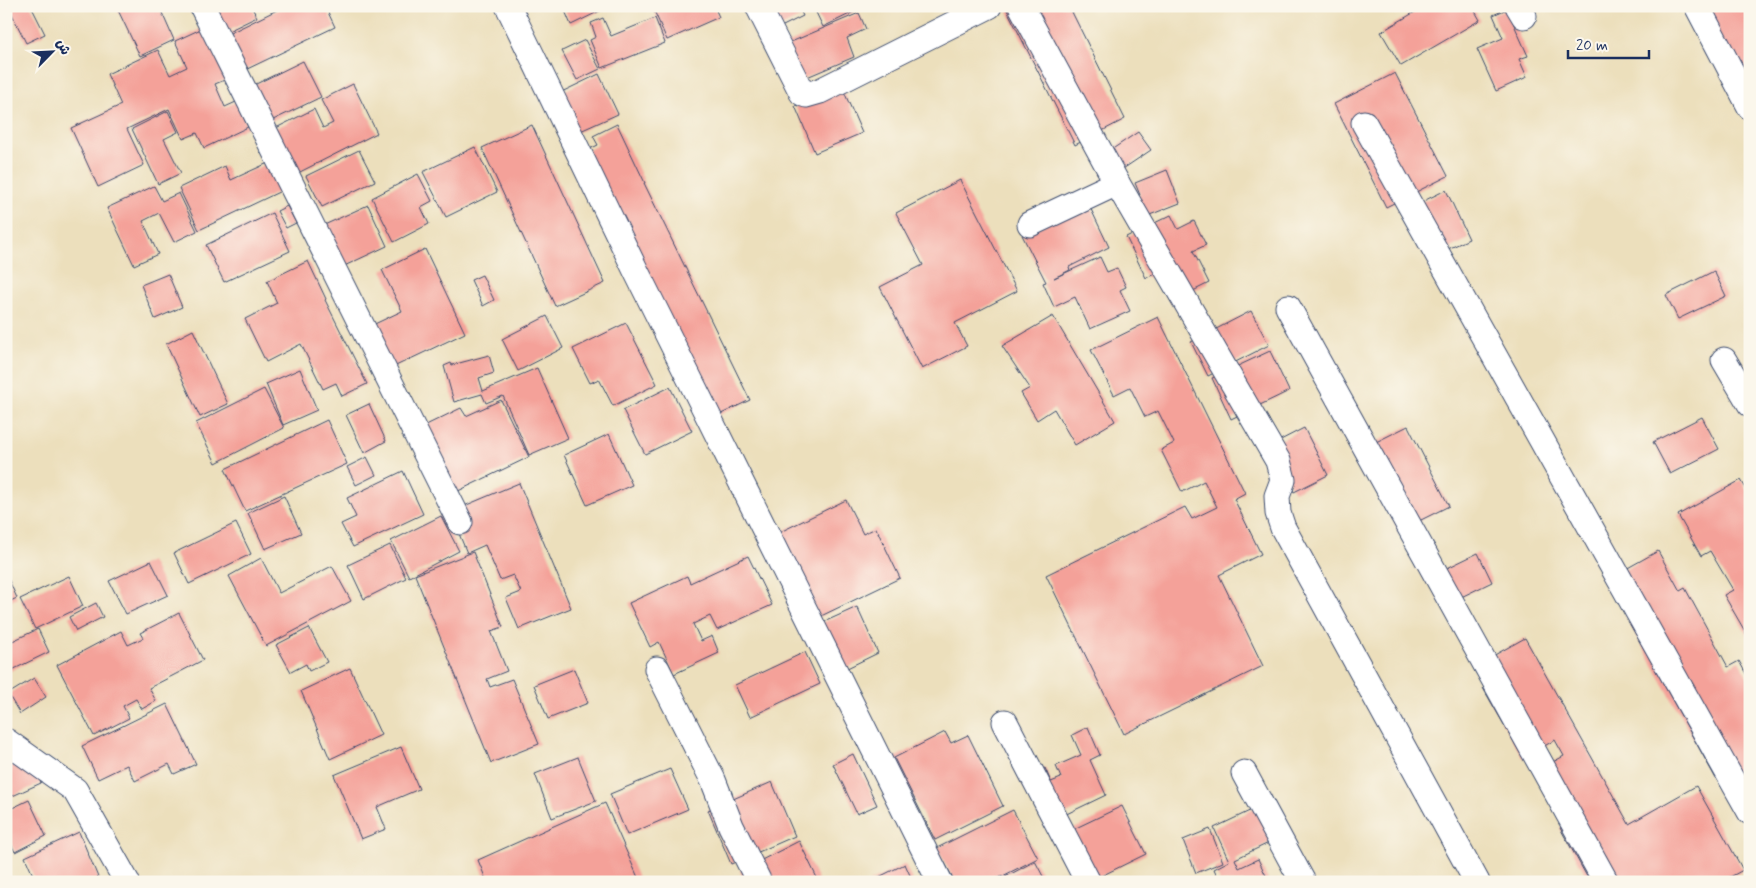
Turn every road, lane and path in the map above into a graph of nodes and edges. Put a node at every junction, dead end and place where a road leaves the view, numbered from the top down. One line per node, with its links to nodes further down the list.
1 (202, 6): 14 (street)
2 (508, 6): 22 (street)
3 (758, 6): 4 (street)
4 (989, 6)
5 (1021, 6): 9 (street)
6 (1696, 6): 7 (street)
7 (1750, 107)
8 (1364, 123): 19 (street)
9 (1117, 182): 10 (street); 25 (street)
10 (1030, 224)
11 (1288, 307): 26 (street)
12 (1724, 360): 13 (street)
13 (1750, 404)
14 (460, 522)
15 (657, 669): 21 (street)
16 (1005, 722): 23 (street)
17 (6, 741): 20 (street)
18 (1244, 773): 24 (street)
19 (1750, 812)
20 (127, 882)
21 (759, 882)
22 (940, 882)
23 (1088, 882)
24 (1303, 882)
25 (1477, 882)
26 (1606, 882)

